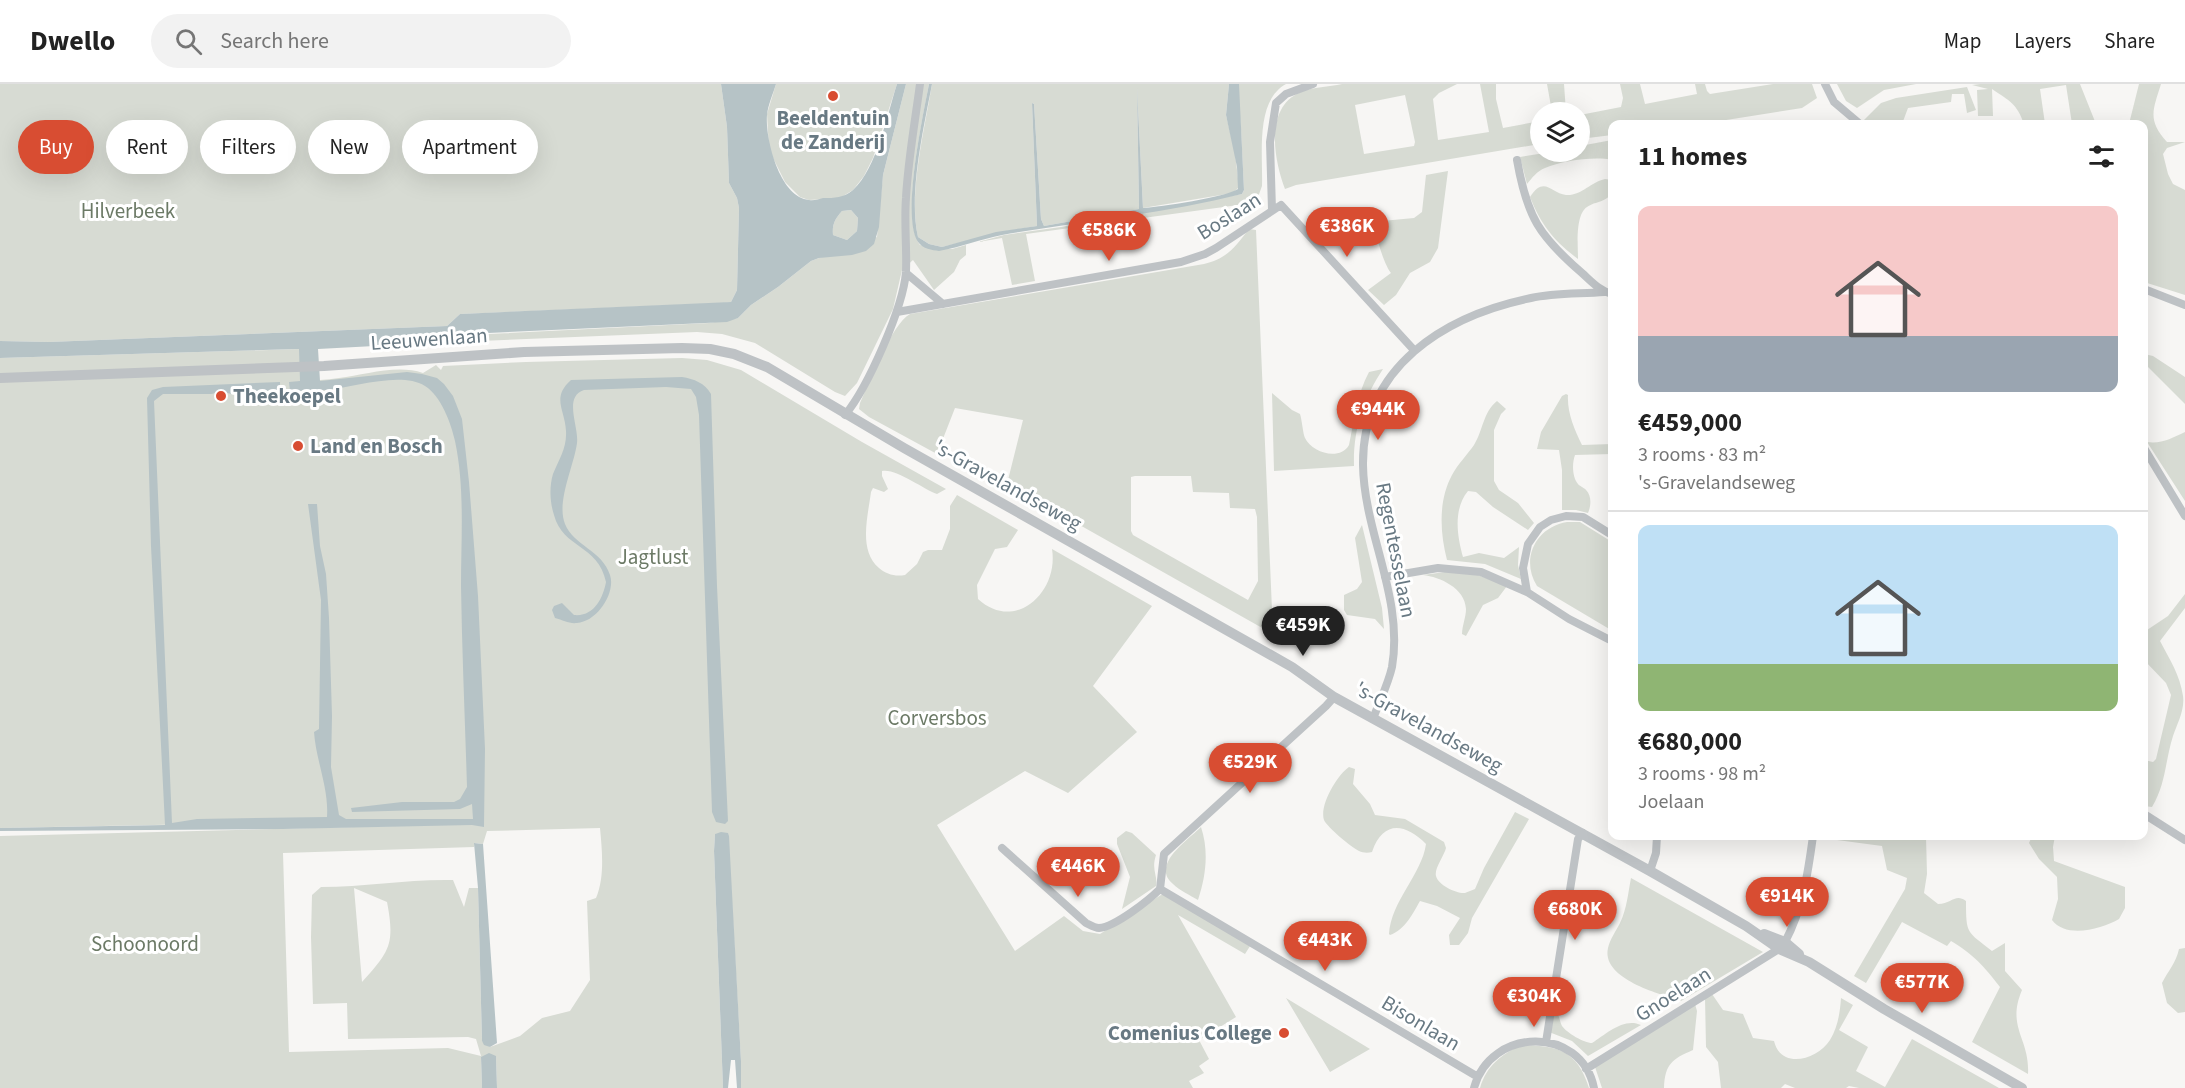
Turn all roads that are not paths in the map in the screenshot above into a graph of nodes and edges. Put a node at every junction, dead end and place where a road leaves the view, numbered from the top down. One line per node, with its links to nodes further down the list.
1 (920, 84): 7 (street)
2 (1313, 84): 6 (street)
3 (1826, 84): 4 (street)
4 (1853, 120)
5 (1517, 160): 9 (street)
6 (1272, 210): 10 (street, Boslaan); 13 (street, Boslaan)
7 (906, 273): 10 (street); 12 (street)
8 (2148, 290): 11 (street)
9 (1608, 293): 13 (street, Regentesselaan)
10 (943, 304): 12 (street, Boslaan)
11 (2185, 304)
12 (897, 312): 15 (street)
13 (1413, 350): 19 (street, Regentesselaan)
14 (0, 378): 15 (street, Leeuwenlaan)
15 (845, 415): 22 (street, 's-Gravelandseweg)
16 (2148, 455): 17 (street)
17 (2185, 516)
18 (1608, 532): 20 (street)
19 (1385, 578): 20 (street); 23 (street, Regentesselaan)
20 (1527, 592): 21 (street)
21 (1608, 639)
22 (1334, 697): 23 (street, 's-Gravelandseweg); 31 (street)
23 (1373, 719): 25 (street, 's-Gravelandseweg)
24 (2148, 817): 28 (street)
25 (1583, 833): 30 (street, 's-Gravelandseweg); 33 (street)
26 (1657, 840): 30 (street)
27 (1812, 840): 32 (street)
28 (2185, 840)
29 (1002, 848): 31 (street)
30 (1650, 871): 32 (street, 's-Gravelandseweg)
31 (1160, 890): 35 (street, Bisonlaan)
32 (1782, 945): 34 (street, Gnoelaan); 38 (street, 's-Gravelandseweg)
33 (1546, 1042): 34 (street); 35 (street)
34 (1586, 1069): 37 (street)
35 (1478, 1077): 36 (street)
36 (1474, 1088)
37 (1594, 1088)
38 (2022, 1088)

